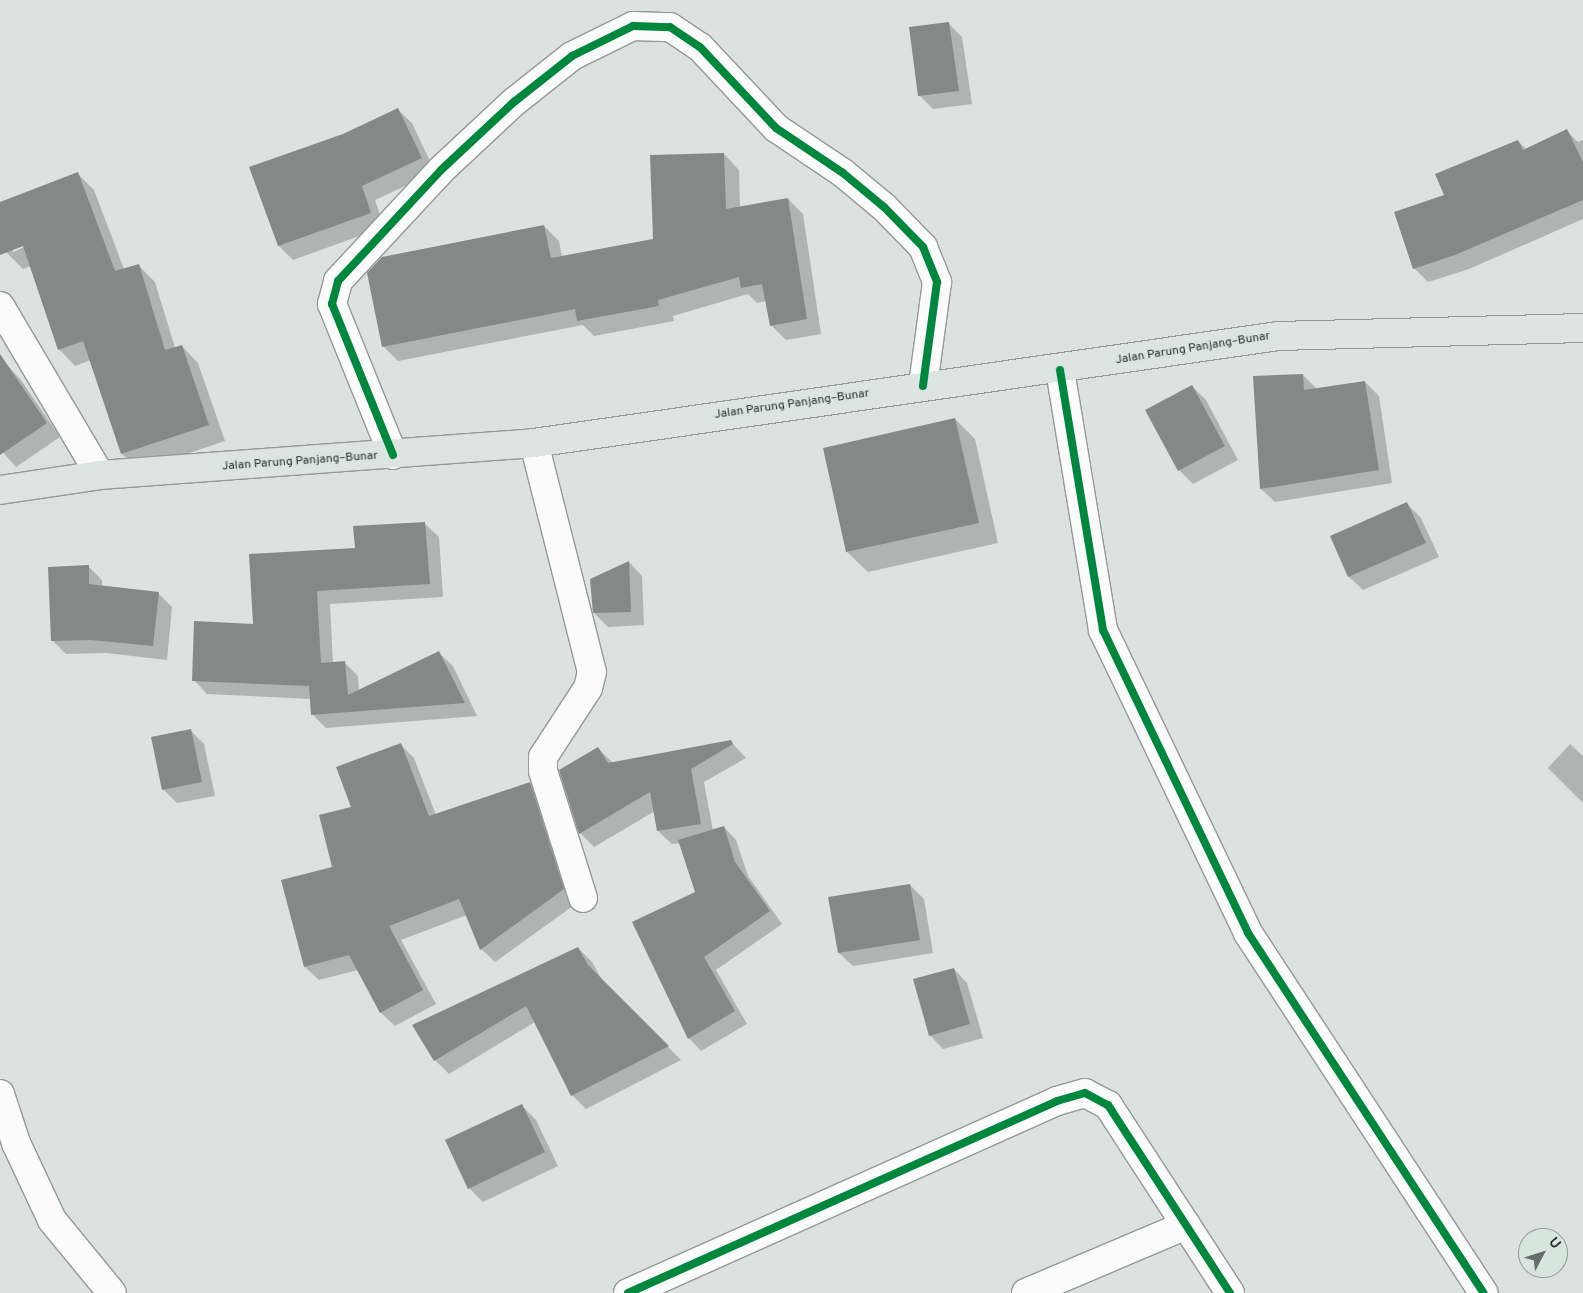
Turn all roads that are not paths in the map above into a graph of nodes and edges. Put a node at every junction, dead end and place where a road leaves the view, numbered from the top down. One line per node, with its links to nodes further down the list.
1 (0, 306): 7 (street)
2 (1583, 328): 3 (main road, Jalan Parung Panjang–Bunar)
3 (1060, 370): 4 (main road, Jalan Parung Panjang–Bunar); 16 (street)
4 (923, 386): 5 (main road, Jalan Parung Panjang–Bunar); 6 (street)
5 (534, 443): 6 (main road, Jalan Parung Panjang–Bunar); 9 (street)
6 (393, 455): 7 (main road, Jalan Parung Panjang–Bunar)
7 (100, 475): 8 (main road, Jalan Parung Panjang–Bunar)
8 (0, 490)
9 (583, 898)
10 (0, 1094): 12 (street)
11 (1186, 1225): 13 (street); 14 (street); 15 (street)
12 (112, 1293)
13 (628, 1293)
14 (1026, 1293)
15 (1230, 1293)
16 (1484, 1293)

